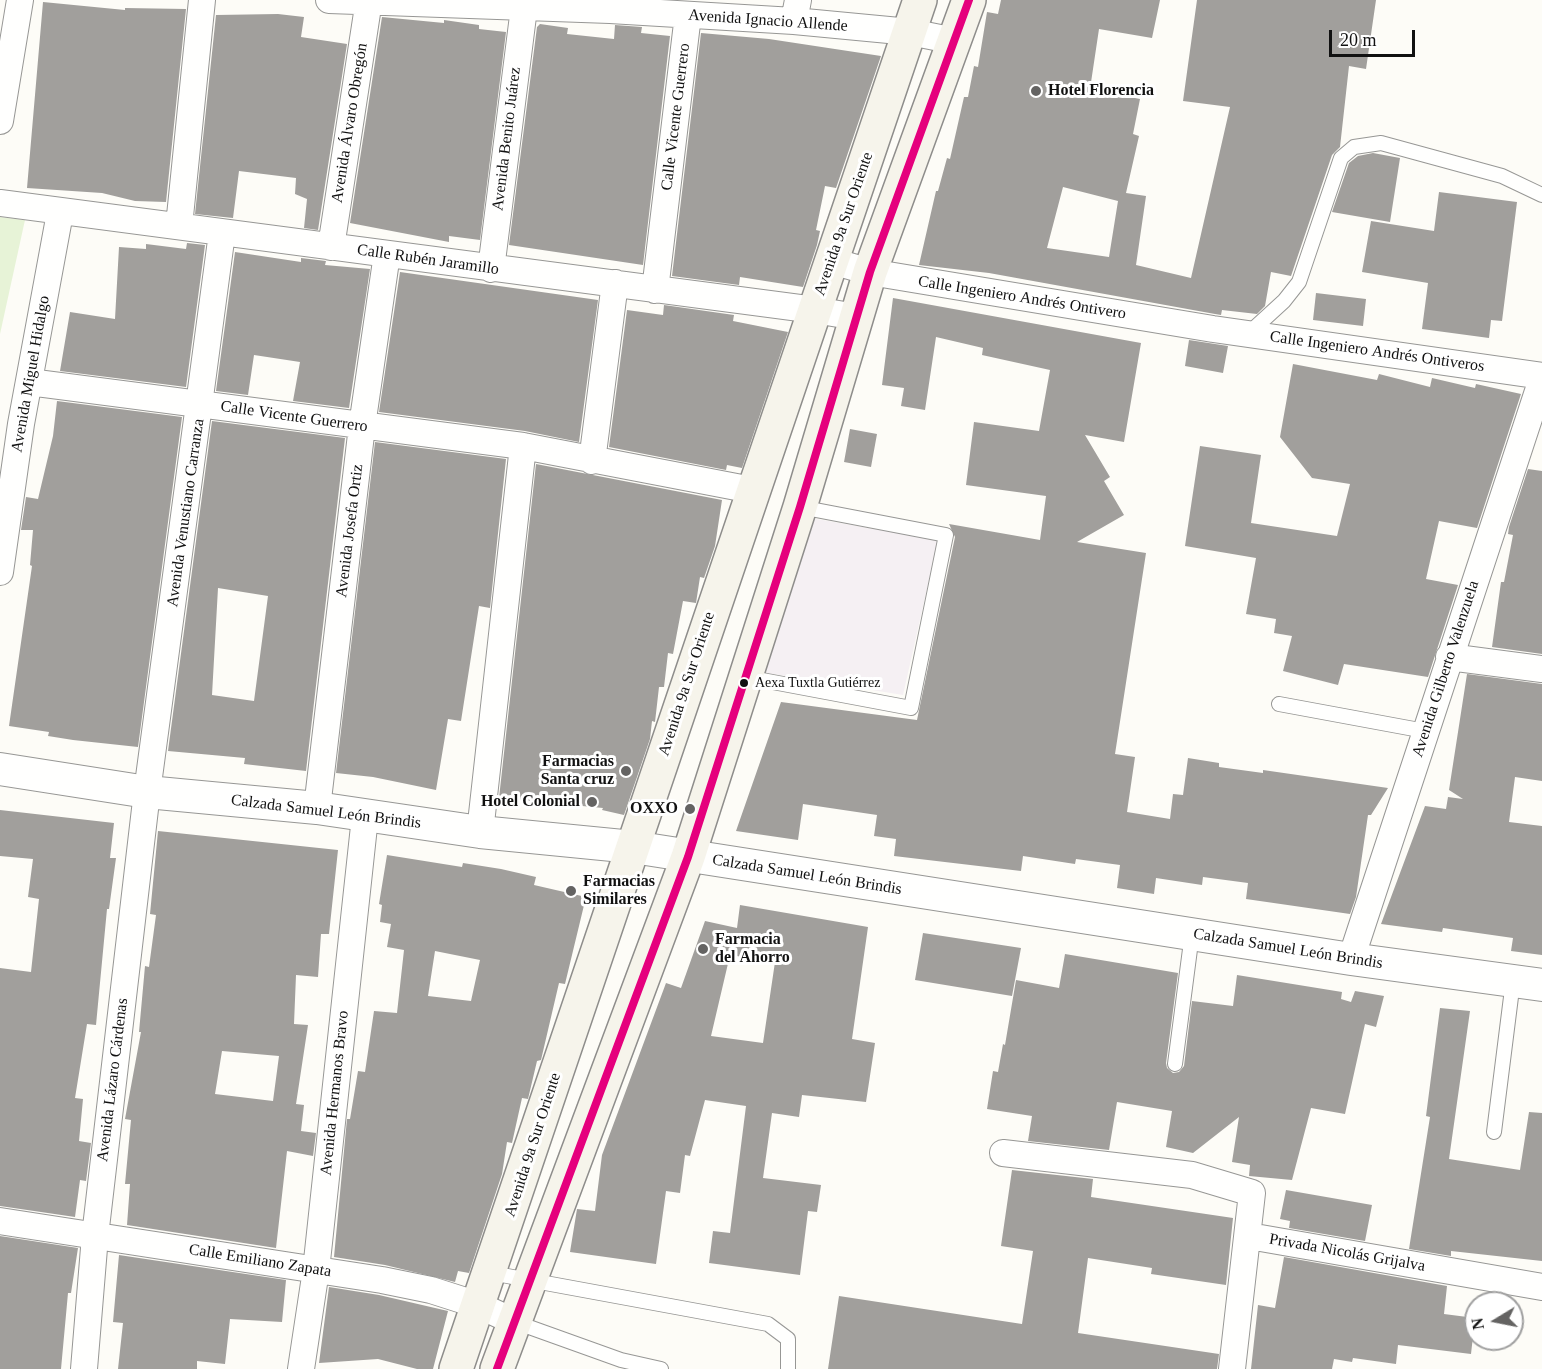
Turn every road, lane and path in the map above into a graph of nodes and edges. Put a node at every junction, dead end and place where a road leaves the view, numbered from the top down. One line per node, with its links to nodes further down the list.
1 (20, 0): 13 (street)
2 (202, 0): 17 (street)
3 (329, 0): 6 (street, Avenida Ignacio Allende)
4 (920, 0): 11 (main road, Avenida 9a Sur Oriente)
5 (969, 0): 12 (main road)
6 (369, 1): 8 (street, Avenida Ignacio Allende); 19 (street, Avenida Álvaro Obregón)
7 (611, 5): 8 (street, Avenida Ignacio Allende); 10 (street, Avenida Ignacio Allende)
8 (524, 8): 22 (street, Avenida Benito Juárez)
9 (796, 10): 10 (street, Avenida Ignacio Allende); 11 (street, Avenida Ignacio Allende)
10 (688, 15): 25 (street, Calle Vicente Guerrero)
11 (910, 32): 12 (street, Avenida Ignacio Allende); 21 (main road, Avenida 9a Sur Oriente)
12 (955, 41): 23 (main road)
13 (0, 122)
14 (1542, 195): 29 (lane)
15 (0, 203): 16 (street, Calle Rubén Jaramillo)
16 (60, 213): 17 (street, Calle Rubén Jaramillo); 31 (street, Avenida Miguel Hidalgo)
17 (179, 226): 18 (street, Calle Rubén Jaramillo)
18 (222, 233): 19 (street, Calle Rubén Jaramillo); 32 (street, Avenida Venustiano Carranza)
19 (331, 247): 20 (street, Calle Rubén Jaramillo)
20 (387, 254): 22 (street, Calle Rubén Jaramillo); 34 (street, Avenida Josefa Ortiz)
21 (832, 261): 23 (street, Calle Ingeniero Andrés Ontivero); 26 (main road, Avenida 9a Sur Oriente)
22 (491, 269): 24 (street, Calle Rubén Jaramillo)
23 (870, 272): 27 (main road); 28 (street, Calle Ingeniero Andrés Ontivero)
24 (615, 283): 25 (street, Calle Rubén Jaramillo); 36 (street)
25 (655, 290): 26 (street, Calle Rubén Jaramillo)
26 (815, 310): 27 (street, Calle Rubén Jaramillo); 37 (main road, Avenida 9a Sur Oriente)
27 (856, 317): 38 (main road)
28 (1213, 329): 29 (street, Calle Ingeniero Andrés Ontiveros)
29 (1248, 334): 30 (street, Calle Ingeniero Andrés Ontiveros)
30 (1542, 377): 40 (street, Avenida Gilberto Valenzuela)
31 (29, 382): 32 (street, Calle Vicente Guerrero); 33 (street, Avenida Miguel Hidalgo)
32 (201, 404): 34 (street, Calle Vicente Guerrero); 46 (street, Avenida Venustiano Carranza)
33 (10, 423): 39 (street, Avenida Miguel Hidalgo)
34 (362, 426): 35 (street, Calle Vicente Guerrero); 47 (street, Avenida Josefa Ortiz)
35 (523, 446): 36 (street, Calle Vicente Guerrero); 49 (street)
36 (592, 460): 37 (street, Calle Vicente Guerrero)
37 (752, 490): 50 (main road, Avenida 9a Sur Oriente)
38 (800, 507): 42 (main road); 42 (lane)
39 (0, 572)
40 (1449, 657): 41 (street); 44 (street, Avenida Gilberto Valenzuela)
41 (1542, 669)
42 (746, 676): 51 (main road)
43 (1279, 704): 44 (lane)
44 (1425, 731): 53 (street, Avenida Gilberto Valenzuela)
45 (0, 769): 46 (street, Calzada Samuel León Brindis)
46 (147, 792): 47 (street, Calzada Samuel León Brindis); 59 (street, Avenida Lázaro Cárdenas)
47 (316, 808): 48 (street, Calzada Samuel León Brindis)
48 (365, 817): 49 (street, Calzada Samuel León Brindis); 61 (street, Avenida Hermanos Bravo)
49 (480, 832): 50 (street, Calzada Samuel León Brindis)
50 (633, 847): 51 (street, Calzada Samuel León Brindis); 62 (main road, Avenida 9a Sur Oriente)
51 (688, 857): 52 (street, Calzada Samuel León Brindis); 63 (main road)
52 (1192, 934): 53 (street, Calzada Samuel León Brindis); 55 (lane)
53 (1351, 959): 54 (street, Calzada Samuel León Brindis)
54 (1528, 983): 56 (lane)
55 (1175, 1064)
56 (1494, 1132)
57 (1002, 1153): 60 (street)
58 (0, 1221): 59 (street, Calle Emiliano Zapata)
59 (95, 1236): 61 (street, Calle Emiliano Zapata); 67 (street, Avenida Lázaro Cárdenas)
60 (1249, 1236): 64 (street, Privada Nicolás Grijalva); 73 (street, Privada Nicolás Grijalva)
61 (316, 1270): 65 (street, Calle Emiliano Zapata); 68 (street, Avenida Hermanos Bravo)
62 (491, 1273): 63 (lane); 65 (main road, Avenida 9a Sur Oriente)
63 (530, 1282): 66 (main road); 72 (lane)
64 (1542, 1287)
65 (478, 1305): 66 (street, Calle Emiliano Zapata); 69 (main road, Avenida 9a Sur Oriente)
66 (515, 1322): 70 (main road); 71 (lane)
67 (84, 1369)
68 (301, 1369)
69 (456, 1369)
70 (497, 1369)
71 (661, 1369)
72 (789, 1369)
73 (1232, 1369)

